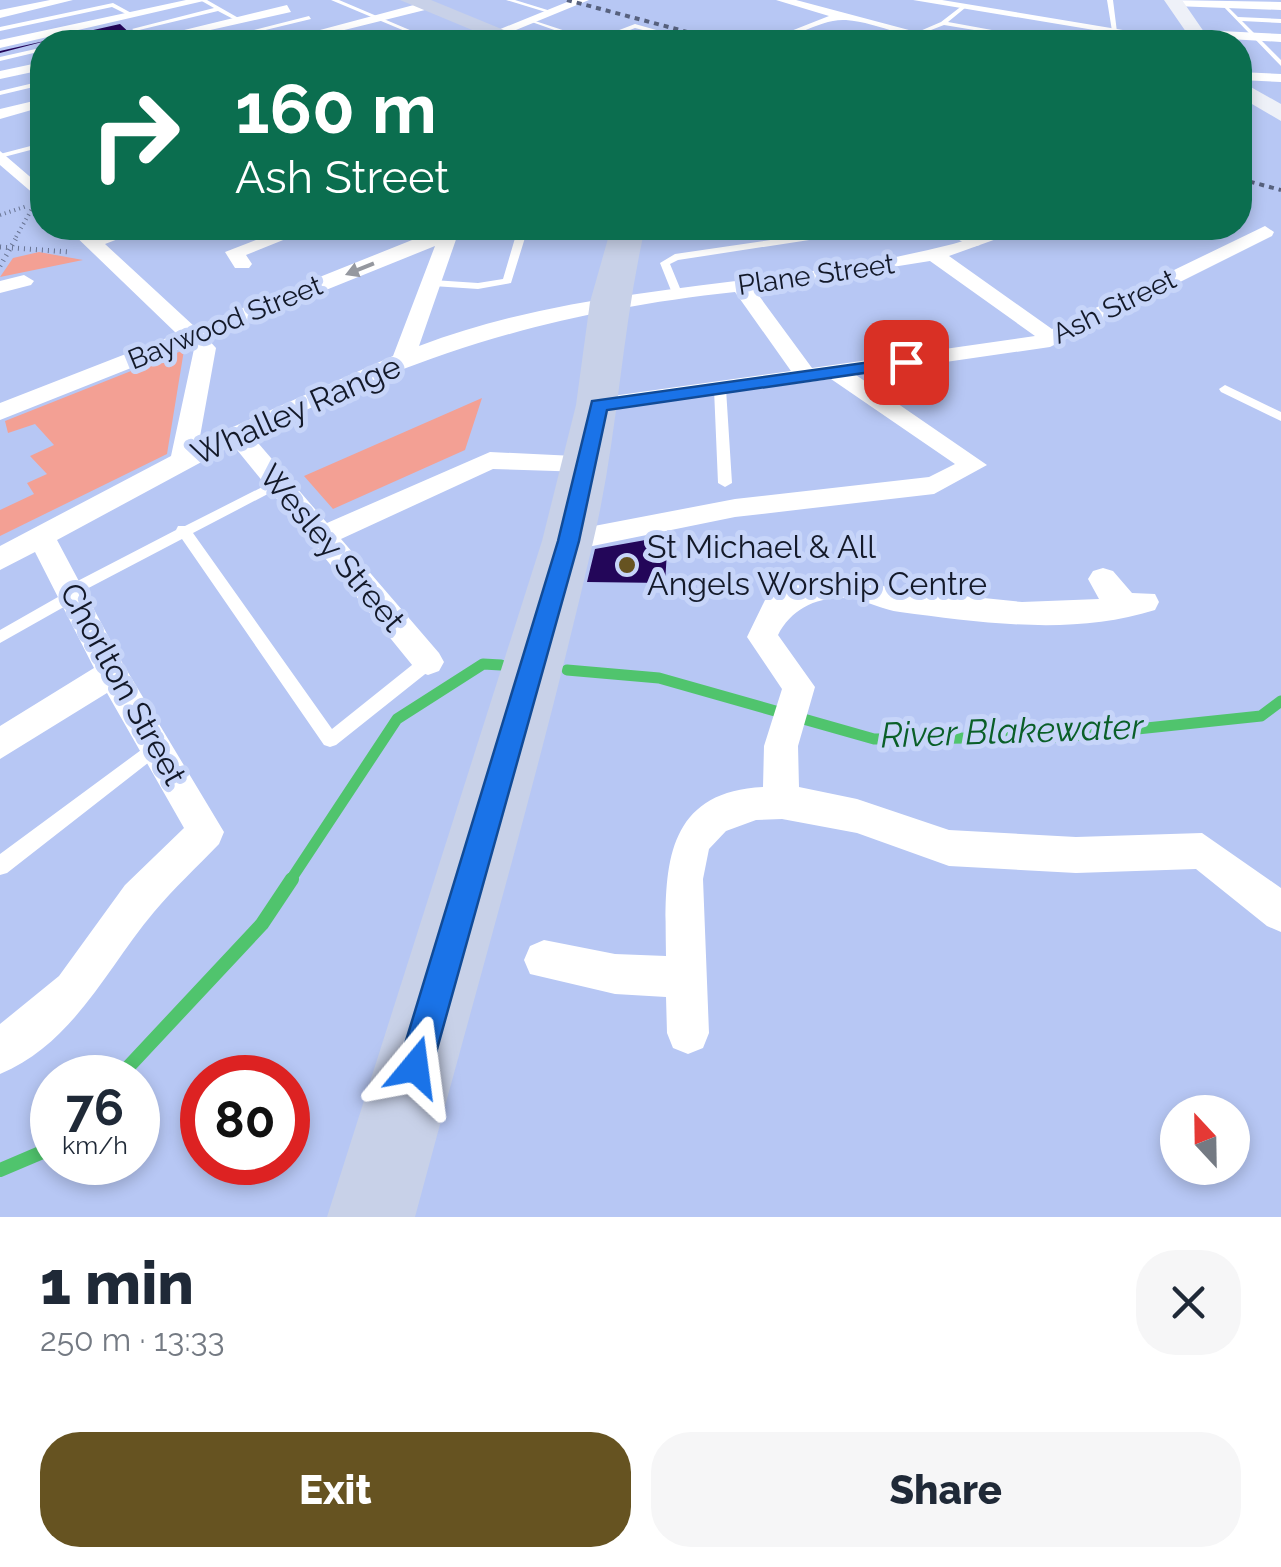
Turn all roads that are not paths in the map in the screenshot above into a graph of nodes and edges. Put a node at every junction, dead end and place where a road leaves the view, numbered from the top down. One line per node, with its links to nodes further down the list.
1 (67, 0): 20 (street)
2 (147, 0): 22 (street)
3 (202, 0): 17 (lane); 22 (street)
4 (269, 0): 18 (street)
5 (334, 0): 24 (lane)
6 (509, 0): 19 (lane)
7 (583, 0): 19 (street)
8 (782, 0): 21 (street)
9 (919, 0): 16 (street)
10 (1110, 0): 49 (lane)
11 (1174, 1): 13 (street); 50 (street)
12 (418, 3): 24 (street); 39 (highway)
13 (1222, 4): 14 (street); 27 (lane)
14 (1281, 6)
15 (890, 7): 29 (street)
16 (962, 7): 30 (lane); 48 (street)
17 (219, 9): 22 (lane); 25 (lane)
18 (287, 9): 23 (street); 25 (street)
19 (551, 12): 26 (street)
20 (0, 14)
21 (842, 15): 29 (street); 44 (street)
22 (125, 17): 31 (lane); 33 (street); 34 (lane)
23 (310, 18): 32 (street); 36 (lane)
24 (375, 18): 32 (street); 38 (lane)
25 (238, 20): 35 (street)
26 (531, 20): 40 (street); 41 (lane)
27 (1237, 20): 28 (lane); 51 (lane)
28 (1281, 21)
29 (867, 22): 45 (street)
30 (943, 23): 46 (lane); 47 (lane)
31 (0, 29)
32 (335, 29): 37 (street)
33 (65, 30)
34 (137, 30)
35 (195, 30)
36 (260, 30)
37 (331, 30)
38 (405, 30)
39 (493, 30)
40 (504, 30)
41 (559, 30)
42 (624, 30): 43 (lane)
43 (650, 30)
44 (802, 30)
45 (900, 30)
46 (926, 30)
47 (984, 30)
48 (1112, 30)
49 (1115, 30)
50 (1186, 30)
51 (1246, 30)
52 (1253, 37): 54 (street); 59 (lane)
53 (30, 38): 55 (street)
54 (1281, 38)
55 (24, 39): 56 (street); 57 (lane)
56 (0, 44)
57 (30, 45)
58 (30, 57): 60 (lane)
59 (1278, 59)
60 (0, 60)
61 (30, 62): 62 (street)
62 (0, 76)
63 (1252, 77): 64 (street)
64 (1281, 78)
65 (30, 86): 66 (lane)
66 (0, 93)
67 (1252, 95): 70 (street)
68 (30, 106): 69 (street)
69 (0, 114)
70 (1281, 114)
71 (30, 148): 72 (lane)
72 (0, 156): 73 (street)
73 (30, 186)
74 (1273, 235): 94 (street, Ash Street)
75 (270, 240): 86 (street)
76 (426, 240): 93 (street, Baywood Street, one-way to 93)
77 (448, 240): 88 (street)
78 (520, 240): 88 (lane)
79 (625, 240): 92 (highway)
80 (788, 240): 91 (lane)
81 (965, 240): 84 (lane)
82 (988, 240): 84 (street, Plane Street)
83 (85, 241): 93 (street)
84 (975, 245): 85 (street, Plane Street)
85 (938, 258): 89 (street, Plane Street); 94 (street)
86 (242, 264)
87 (24, 282): 90 (street)
88 (433, 283): 95 (street)
89 (740, 284): 91 (street, Plane Street); 97 (street)
90 (0, 286)
91 (677, 292): 92 (street, Plane Street)
92 (608, 302): 95 (street, Whalley Range); 103 (highway)
93 (191, 336): 100 (street, Baywood Street); 104 (street)
94 (1051, 338): 96 (street, Ash Street)
95 (402, 363): 102 (street, Whalley Range)
96 (837, 373): 97 (street, Ash Street); 110 (street)
97 (807, 377): 98 (street, Ash Street)
98 (720, 389): 103 (street, Ash Street); 106 (lane)
99 (1224, 389): 101 (lane)
100 (0, 412)
101 (1281, 416)
102 (237, 434): 104 (street, Whalley Range); 105 (street, Wesley Street)
103 (592, 434): 109 (street, Ash Street); 110 (highway)
104 (183, 460): 108 (street, Whalley Range)
105 (278, 483): 107 (lane); 109 (street, Wesley Street)
106 (725, 484)
107 (183, 530): 113 (lane); 115 (lane)
108 (41, 536): 111 (street, Whalley Range); 113 (street, Chorlton Street)
109 (323, 536): 115 (street, Wesley Street)
110 (568, 541): 126 (highway)
111 (0, 559)
112 (1103, 579): 119 (street)
113 (72, 593): 114 (lane); 116 (street, Chorlton Street)
114 (0, 637)
115 (428, 662)
116 (112, 673): 117 (street); 118 (street, Chorlton Street)
117 (0, 744)
118 (157, 746): 120 (lane); 125 (street, Chorlton Street)
119 (781, 801): 121 (street); 123 (street)
120 (0, 866)
121 (1281, 912)
122 (544, 960): 123 (street)
123 (686, 978): 124 (street)
124 (688, 1032)
125 (0, 1052)
126 (371, 1217)

